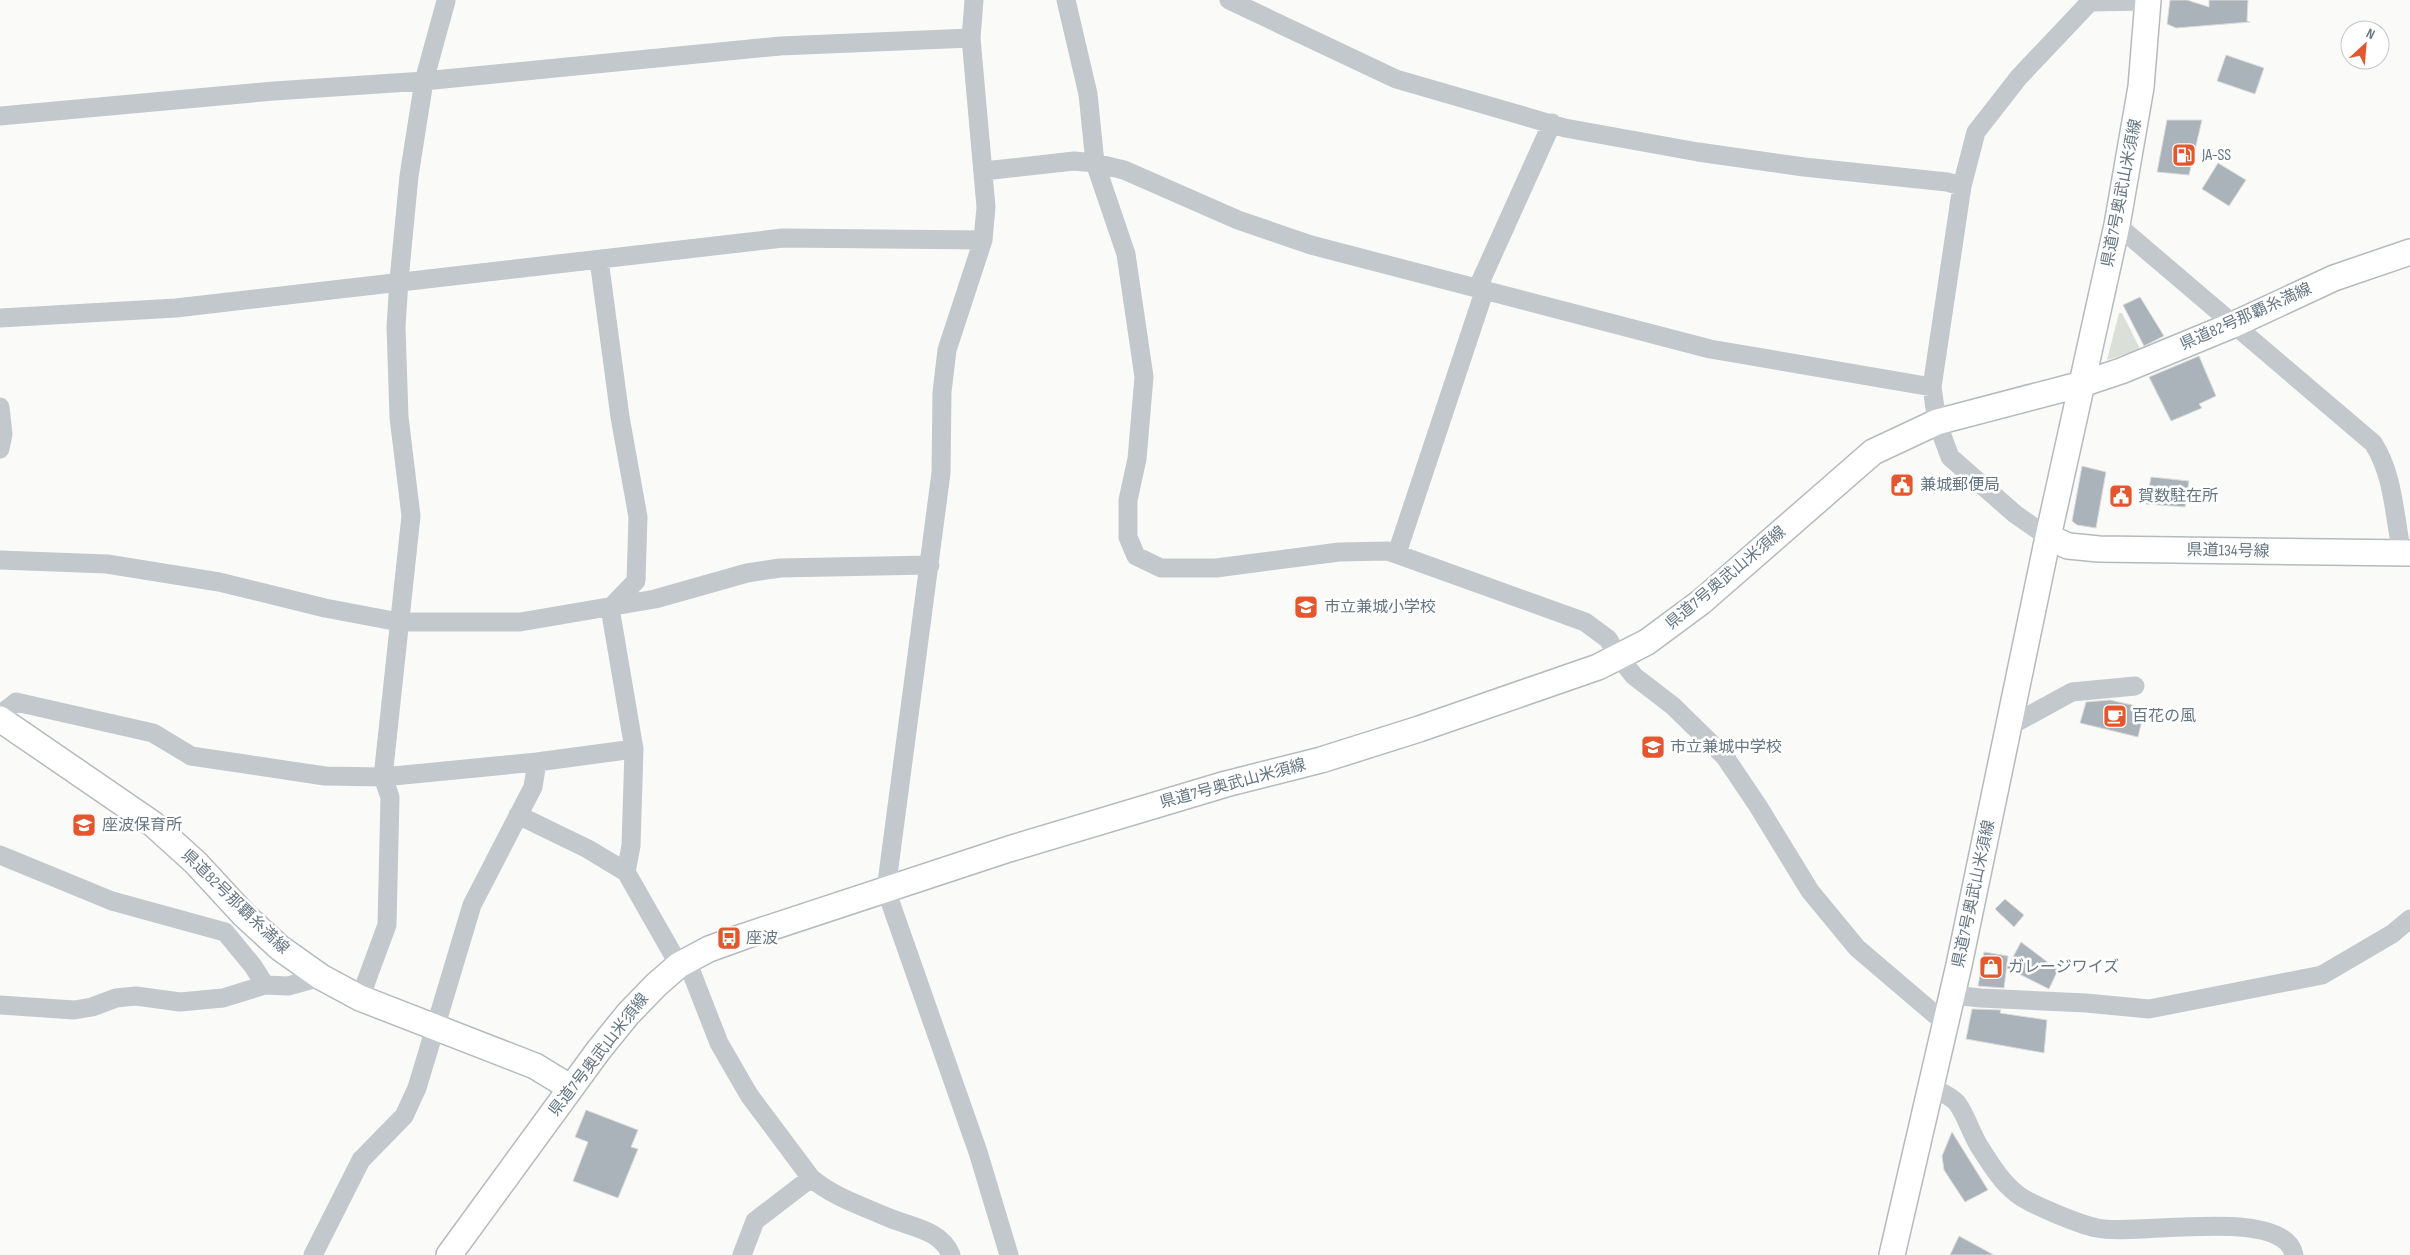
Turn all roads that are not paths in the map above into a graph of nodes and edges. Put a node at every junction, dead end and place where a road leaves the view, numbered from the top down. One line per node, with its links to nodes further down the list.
1 (974, 0): 6 (street)
2 (1066, 0): 10 (street)
3 (1230, 0): 9 (street)
4 (446, 1): 7 (street)
5 (2148, 1): 12 (street); 13 (main road, 県道7号奥武山米須線)
6 (971, 38): 7 (street); 11 (street)
7 (424, 81): 8 (street); 17 (street)
8 (0, 116)
9 (1552, 123): 12 (street); 18 (street)
10 (1096, 163): 11 (street); 18 (street); 27 (street)
11 (984, 170): 14 (street)
12 (1962, 186): 22 (street)
13 (2117, 226): 20 (street); 21 (main road, 県道7号奥武山米須線)
14 (982, 240): 16 (street); 30 (street)
15 (2410, 252): 20 (main road, 県道82号那覇糸満線)
16 (599, 260): 17 (street); 31 (street)
17 (399, 280): 19 (street); 32 (street)
18 (1481, 288): 22 (street); 27 (street)
19 (0, 318)
20 (2235, 324): 21 (main road, 県道82号那覇糸満線); 28 (street)
21 (2082, 384): 24 (main road, 県道7号奥武山米須線); 26 (main road, 県道7号奥武山米須線)
22 (1932, 386): 24 (street)
23 (0, 407): 25 (street)
24 (1937, 422): 26 (street); 33 (main road, 県道7号奥武山米須線)
25 (0, 449)
26 (2048, 537): 28 (main road, 県道134号線); 37 (main road, 県道7号奥武山米須線)
27 (1396, 553): 33 (street)
28 (2406, 553)
29 (0, 560): 32 (street)
30 (930, 565): 31 (street); 44 (street)
31 (610, 608): 32 (street); 38 (street)
32 (399, 622): 40 (street)
33 (1619, 657): 44 (main road, 県道7号奥武山米須線); 54 (street)
34 (2135, 686): 37 (street)
35 (0, 714): 40 (street)
36 (0, 719): 45 (main road, 県道82号那覇糸満線)
37 (2008, 727): 51 (main road, 県道7号奥武山米須線)
38 (634, 749): 39 (street); 43 (street)
39 (537, 762): 40 (street); 41 (street)
40 (383, 777): 52 (street)
41 (518, 815): 43 (street); 55 (street)
42 (0, 855): 47 (street)
43 (626, 872): 48 (street)
44 (886, 890): 48 (main road, 県道7号奥武山米須線); 63 (street)
45 (244, 915): 47 (street); 49 (main road, 県道82号那覇糸満線)
46 (2410, 919): 51 (street)
47 (226, 932): 50 (street)
48 (683, 963): 57 (main road, 県道7号奥武山米須線); 58 (street)
49 (321, 977): 50 (street); 52 (main road, 県道82号那覇糸満線)
50 (265, 985): 53 (street)
51 (1952, 995): 54 (main road, 県道7号奥武山米須線)
52 (360, 998): 55 (main road, 県道82号那覇糸満線)
53 (0, 1005)
54 (1945, 1022): 56 (main road, 県道7号奥武山米須線)
55 (436, 1029): 57 (main road, 県道82号那覇糸満線); 60 (street)
56 (1931, 1086): 64 (main road, 県道7号奥武山米須線); 65 (street)
57 (571, 1088): 61 (main road, 県道7号奥武山米須線)
58 (811, 1178): 59 (street); 62 (street)
59 (956, 1254)
60 (313, 1255)
61 (449, 1255)
62 (742, 1255)
63 (1008, 1255)
64 (1892, 1255)
65 (2294, 1255)

